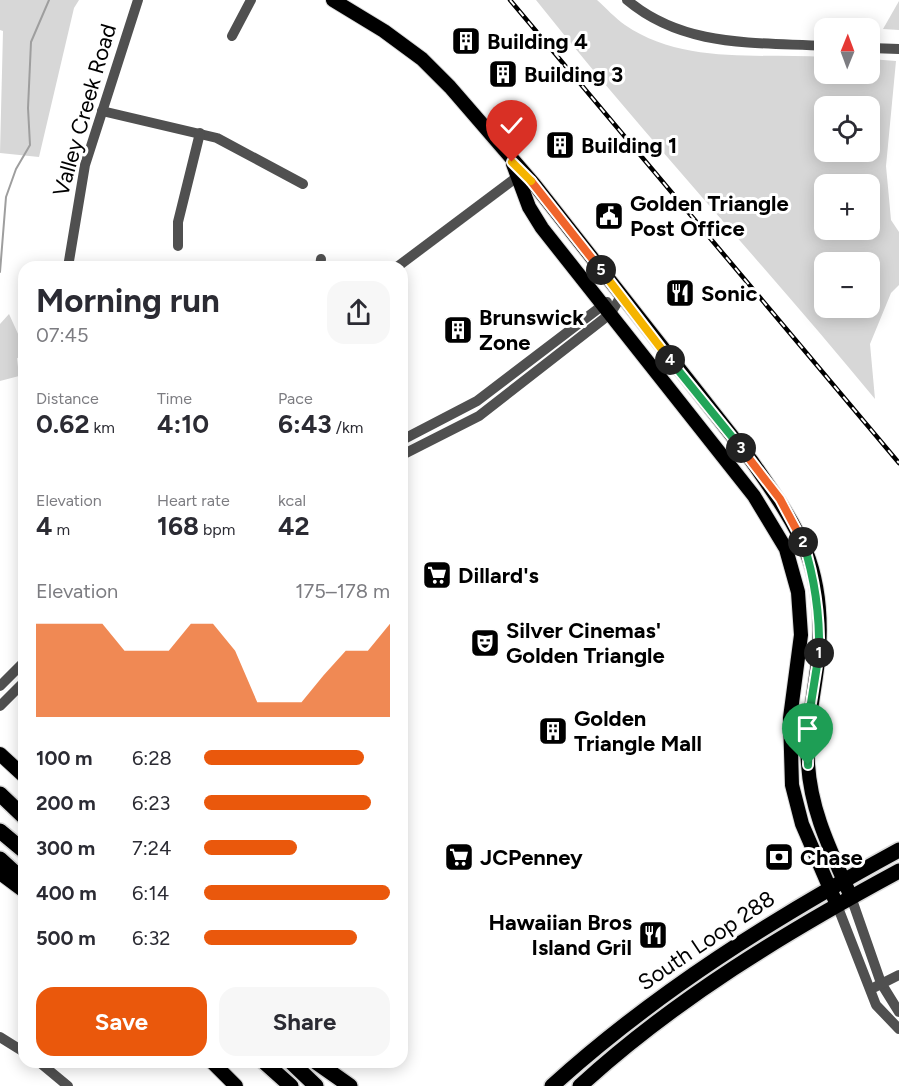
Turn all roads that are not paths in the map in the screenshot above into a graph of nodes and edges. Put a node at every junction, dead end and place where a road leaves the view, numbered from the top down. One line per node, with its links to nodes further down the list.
1 (138, 0): 9 (street, Valley Creek Road)
2 (252, 0): 5 (street)
3 (333, 0): 11 (main road)
4 (627, 0): 6 (street)
5 (232, 36)
6 (814, 45)
7 (880, 48): 8 (street)
8 (899, 49)
9 (102, 111): 10 (street); 15 (street, Valley Creek Road)
10 (200, 134): 13 (street); 14 (street)
11 (512, 162): 12 (main road); 17 (main road)
12 (517, 177): 16 (street); 18 (main road)
13 (303, 184)
14 (178, 246)
15 (69, 261)
16 (406, 261)
17 (621, 296): 18 (street); 25 (main road)
18 (607, 308): 19 (street); 20 (street); 24 (main road)
19 (529, 361): 20 (street); 21 (street); 22 (street)
20 (541, 368): 21 (street)
21 (532, 376): 23 (street)
22 (408, 437)
23 (408, 452)
24 (801, 639): 25 (main road); 30 (main road)
25 (819, 642): 33 (main road)
26 (18, 668): 27 (street)
27 (0, 686)
28 (18, 688): 29 (street)
29 (0, 706)
30 (790, 718): 33 (main road); 45 (main road)
31 (0, 754): 32 (main road)
32 (18, 770)
33 (810, 788): 43 (main road)
34 (0, 794): 35 (highway)
35 (18, 811)
36 (0, 831): 37 (highway)
37 (18, 846)
38 (899, 850): 43 (highway, South Loop 288)
39 (0, 859): 42 (highway)
40 (899, 871): 46 (highway, South Loop 288)
41 (0, 873): 44 (main road)
42 (18, 876)
43 (843, 880): 45 (highway, South Loop 288); 46 (main road)
44 (18, 886)
45 (829, 888): 46 (main road); 51 (highway, South Loop 288)
46 (844, 901): 48 (street); 49 (street); 53 (highway, South Loop 288)
47 (899, 975): 48 (street)
48 (881, 983): 49 (street); 50 (street)
49 (870, 990): 52 (street)
50 (899, 1012)
51 (634, 1016): 53 (highway); 67 (highway, South Loop 288)
52 (899, 1029)
53 (645, 1031): 68 (highway, South Loop 288)
54 (0, 1037): 55 (street)
55 (18, 1048)
56 (46, 1068): 62 (street)
57 (218, 1068): 63 (main road)
58 (271, 1068): 64 (highway)
59 (297, 1068): 65 (highway)
60 (325, 1068): 66 (highway)
61 (330, 1068): 66 (main road)
62 (68, 1086)
63 (236, 1086)
64 (291, 1086)
65 (316, 1086)
66 (352, 1086)
67 (552, 1086)
68 (580, 1086)

